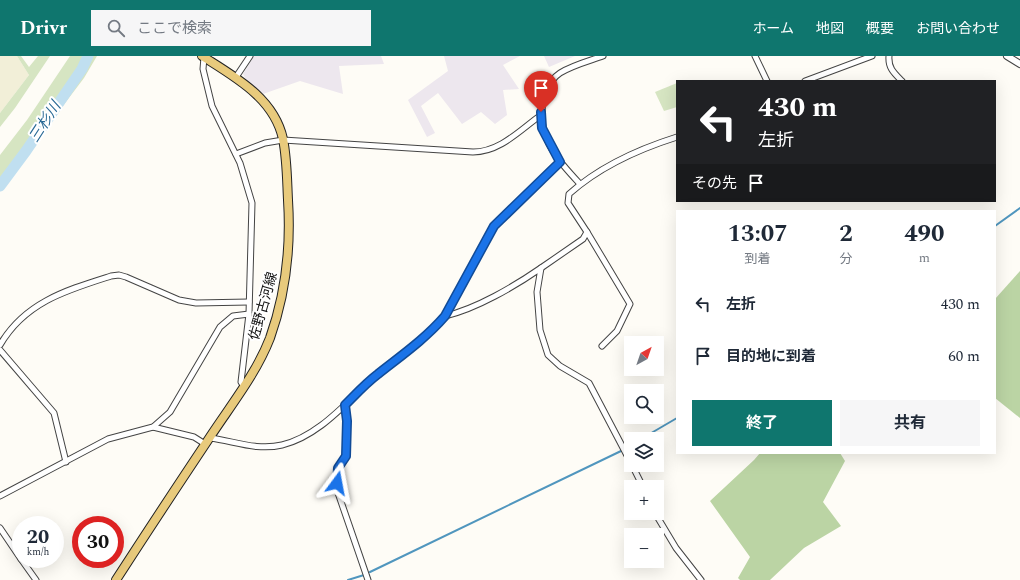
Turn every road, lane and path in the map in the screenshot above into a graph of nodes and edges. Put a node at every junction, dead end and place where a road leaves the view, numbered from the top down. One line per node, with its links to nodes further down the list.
1 (250, 56): 10 (street)
2 (603, 56): 14 (street)
3 (755, 56): 11 (street)
4 (872, 56): 8 (street)
5 (889, 56): 13 (street)
6 (1006, 56): 9 (street)
7 (203, 57): 10 (main road, 佐野古河線); 17 (street)
8 (865, 57): 12 (street)
9 (1020, 64)
10 (236, 77): 16 (main road, 佐野古河線)
11 (767, 80)
12 (808, 80)
13 (901, 80)
14 (541, 115): 16 (street); 18 (street)
15 (676, 137): 19 (street)
16 (283, 140): 17 (street); 28 (main road, 佐野古河線)
17 (236, 154): 22 (street)
18 (560, 162): 19 (street); 24 (street)
19 (580, 184): 20 (street)
20 (587, 232): 21 (street); 26 (street)
21 (541, 268): 24 (street); 32 (street)
22 (249, 302): 23 (street); 25 (street)
23 (249, 314): 28 (street); 30 (street)
24 (445, 316): 29 (street)
25 (0, 345)
26 (602, 346)
27 (0, 350): 33 (street)
28 (244, 387): 31 (main road, 佐野古河線)
29 (345, 405): 31 (street); 41 (street)
30 (153, 427): 31 (street); 33 (street)
31 (207, 441): 40 (main road, 佐野古河線)
32 (624, 449)
33 (66, 462): 34 (street)
34 (0, 496)
35 (659, 520): 42 (street)
36 (0, 528): 37 (street)
37 (12, 546)
38 (27, 568): 39 (street)
39 (36, 580)
40 (116, 580)
41 (368, 580)
42 (701, 580)

